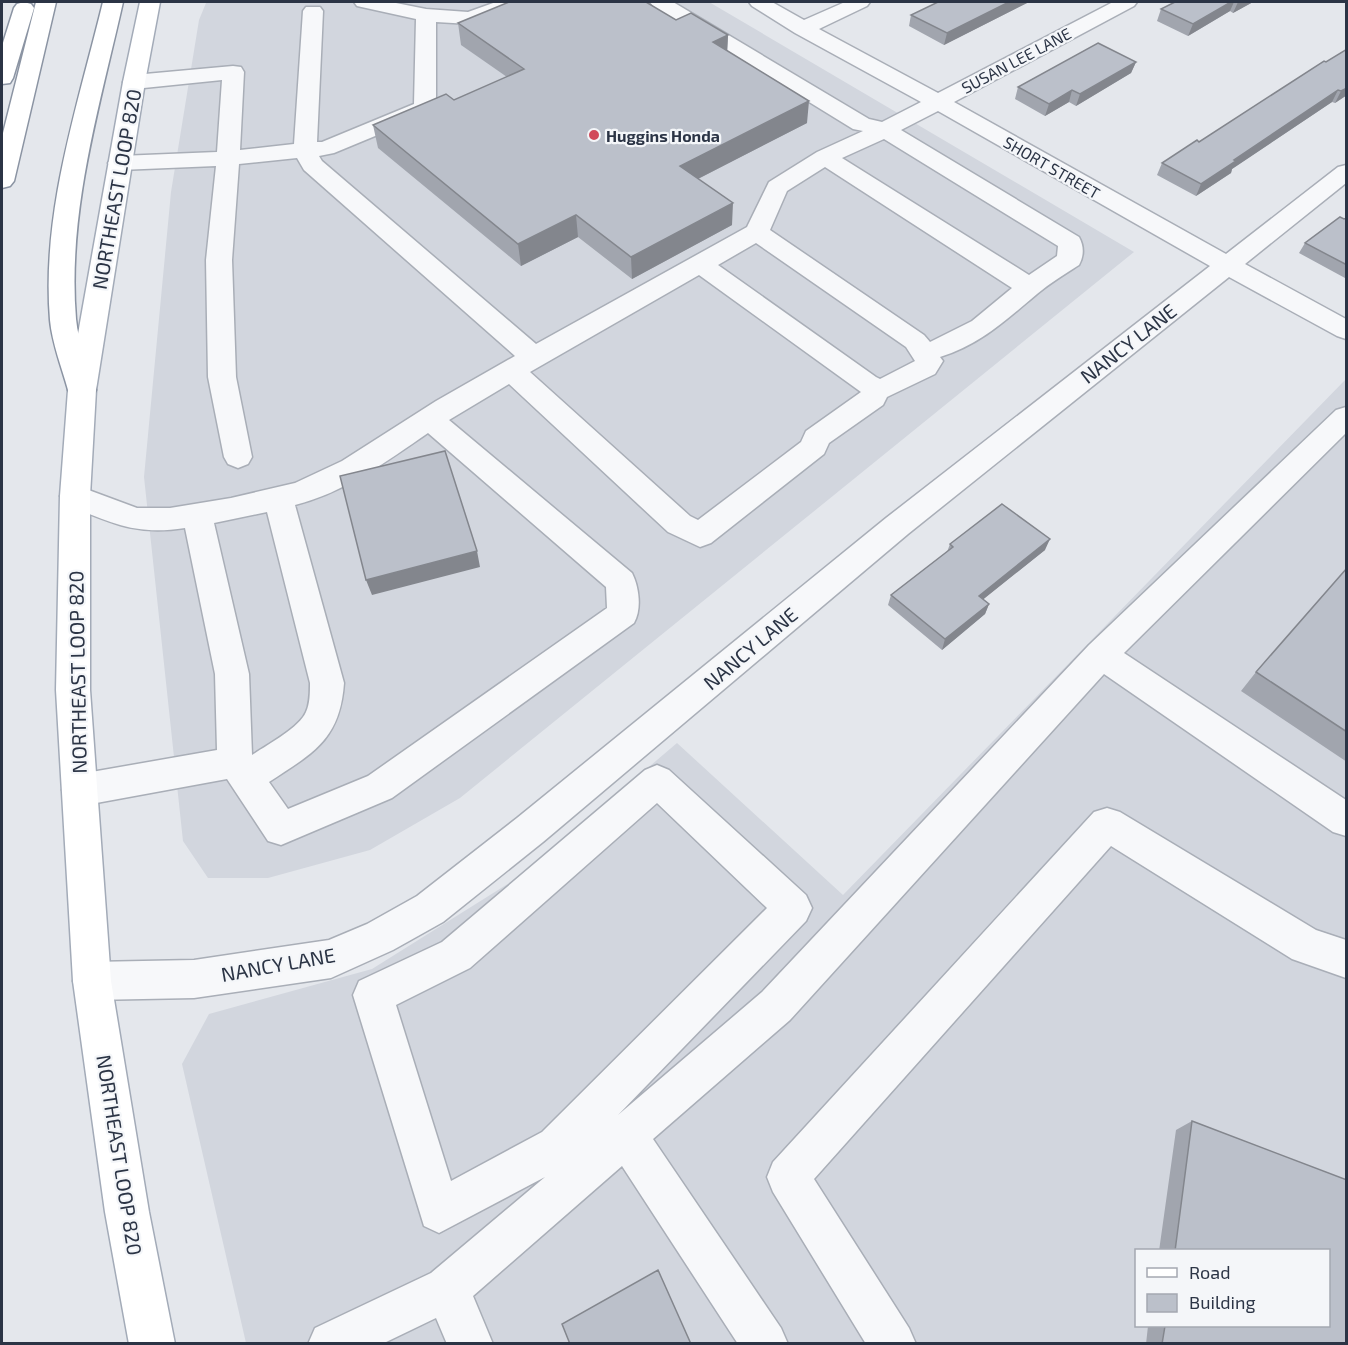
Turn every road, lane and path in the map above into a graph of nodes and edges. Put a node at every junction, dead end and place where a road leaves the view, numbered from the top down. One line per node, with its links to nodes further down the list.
1 (26, 2): 14 (main road)
2 (46, 2): 23 (main road)
3 (113, 2): 32 (main road)
4 (150, 2): 15 (main road, NORTHEAST LOOP 820)
5 (364, 2): 12 (street)
6 (513, 2): 12 (street)
7 (660, 2): 17 (street)
8 (759, 2): 13 (street, SHORT STREET)
9 (860, 2): 13 (street)
10 (1127, 2): 16 (street, SUSAN LEE LANE)
11 (313, 11): 18 (street)
12 (426, 15): 18 (street)
13 (802, 29): 16 (street, SHORT STREET)
14 (2, 78)
15 (134, 82): 20 (street); 21 (main road, NORTHEAST LOOP 820)
16 (937, 102): 17 (street, SUSAN LEE LANE); 26 (street, SHORT STREET)
17 (885, 130): 19 (street, SUSAN LEE LANE); 27 (street)
18 (305, 152): 20 (street); 30 (street)
19 (825, 157): 24 (street, SUSAN LEE LANE); 27 (street)
20 (228, 159): 21 (street); 35 (street)
21 (120, 163): 32 (main road, NORTHEAST LOOP 820)
22 (1347, 172): 26 (street, NANCY LANE)
23 (2, 180)
24 (757, 232): 25 (street); 29 (street)
25 (700, 264): 30 (street); 31 (street)
26 (1225, 266): 28 (street, SHORT STREET); 43 (street, NANCY LANE)
27 (1029, 286): 29 (street)
28 (1347, 330)
29 (924, 353): 31 (street)
30 (523, 364): 31 (street); 34 (street)
31 (877, 388)
32 (82, 390): 36 (main road, NORTHEAST LOOP 820)
33 (1347, 417): 39 (street)
34 (430, 419): 37 (street); 40 (street)
35 (238, 457)
36 (75, 496): 38 (street); 41 (main road, NORTHEAST LOOP 820)
37 (278, 498): 38 (street); 40 (street)
38 (197, 514): 40 (street)
39 (1101, 655): 42 (street); 47 (street)
40 (240, 770): 41 (street)
41 (80, 790): 46 (main road, NORTHEAST LOOP 820)
42 (1347, 820)
43 (430, 909): 44 (street); 46 (street, NANCY LANE)
44 (456, 955): 44 (street)
45 (1347, 959): 53 (street)
46 (92, 981): 49 (main road, NORTHEAST LOOP 820)
47 (626, 1135): 48 (street); 52 (street)
48 (447, 1289): 50 (street); 51 (street)
49 (152, 1344)
50 (331, 1344)
51 (470, 1344)
52 (765, 1344)
53 (893, 1344)

